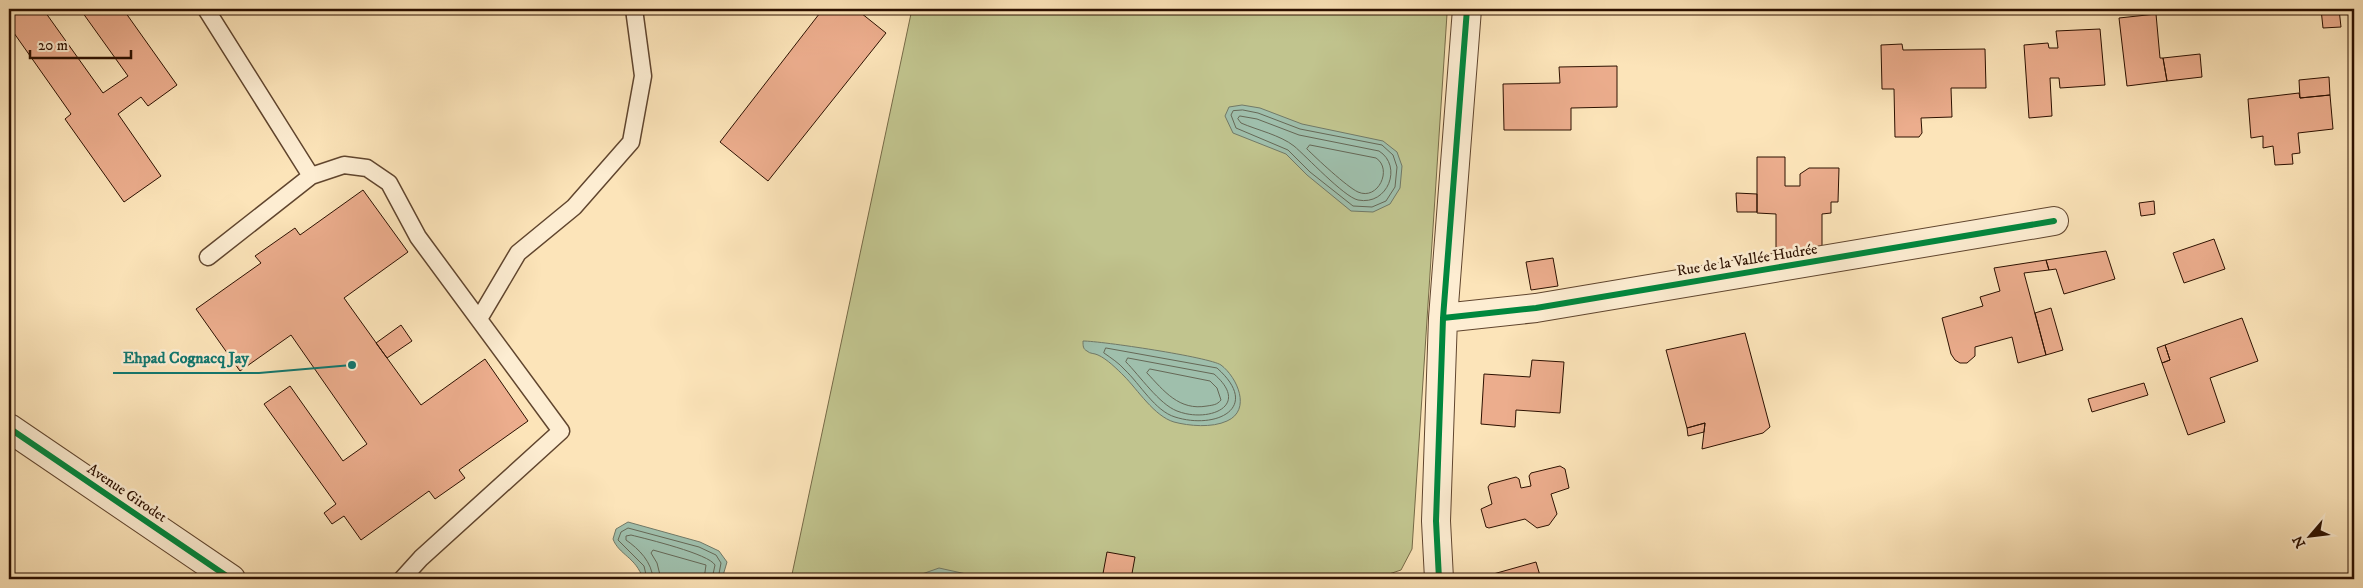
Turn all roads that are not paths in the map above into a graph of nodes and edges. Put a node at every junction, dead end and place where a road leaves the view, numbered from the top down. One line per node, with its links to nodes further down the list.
1 (206, 9): 4 (lane)
2 (634, 9): 8 (lane)
3 (1467, 9): 7 (street)
4 (311, 176): 6 (lane); 8 (lane)
5 (2054, 221): 7 (street, Rue de la Vallée Hudrée)
6 (208, 257)
7 (1444, 318): 12 (street)
8 (479, 319): 11 (lane)
9 (9, 428): 10 (street, Avenue Girodet)
10 (231, 579)
11 (402, 579)
12 (1439, 579)

